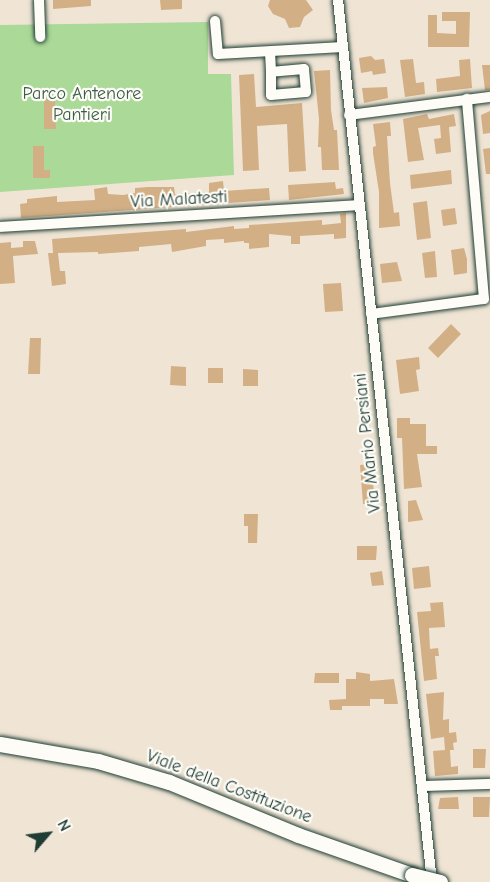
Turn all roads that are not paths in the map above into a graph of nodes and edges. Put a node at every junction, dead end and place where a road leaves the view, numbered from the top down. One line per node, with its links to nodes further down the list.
1 (39, 0): 4 (street)
2 (338, 0): 5 (street, Via Mario Persiani)
3 (215, 21): 6 (street)
4 (40, 37)
5 (343, 47): 6 (street); 10 (street, Via Mario Persiani)
6 (270, 52): 7 (street)
7 (271, 72): 7 (street)
8 (490, 97): 9 (street)
9 (467, 99): 10 (street); 13 (street)
10 (349, 115): 11 (street, Via Mario Persiani)
11 (359, 205): 12 (street, Via Malatesti); 13 (street, Via Mario Persiani)
12 (0, 227)
13 (371, 314): 16 (street, Via Mario Persiani)
14 (0, 744): 18 (highway, Viale della Costituzione, bridge)
15 (490, 784): 16 (street)
16 (422, 786): 17 (street, Via Mario Persiani)
17 (432, 882)
18 (440, 882)

